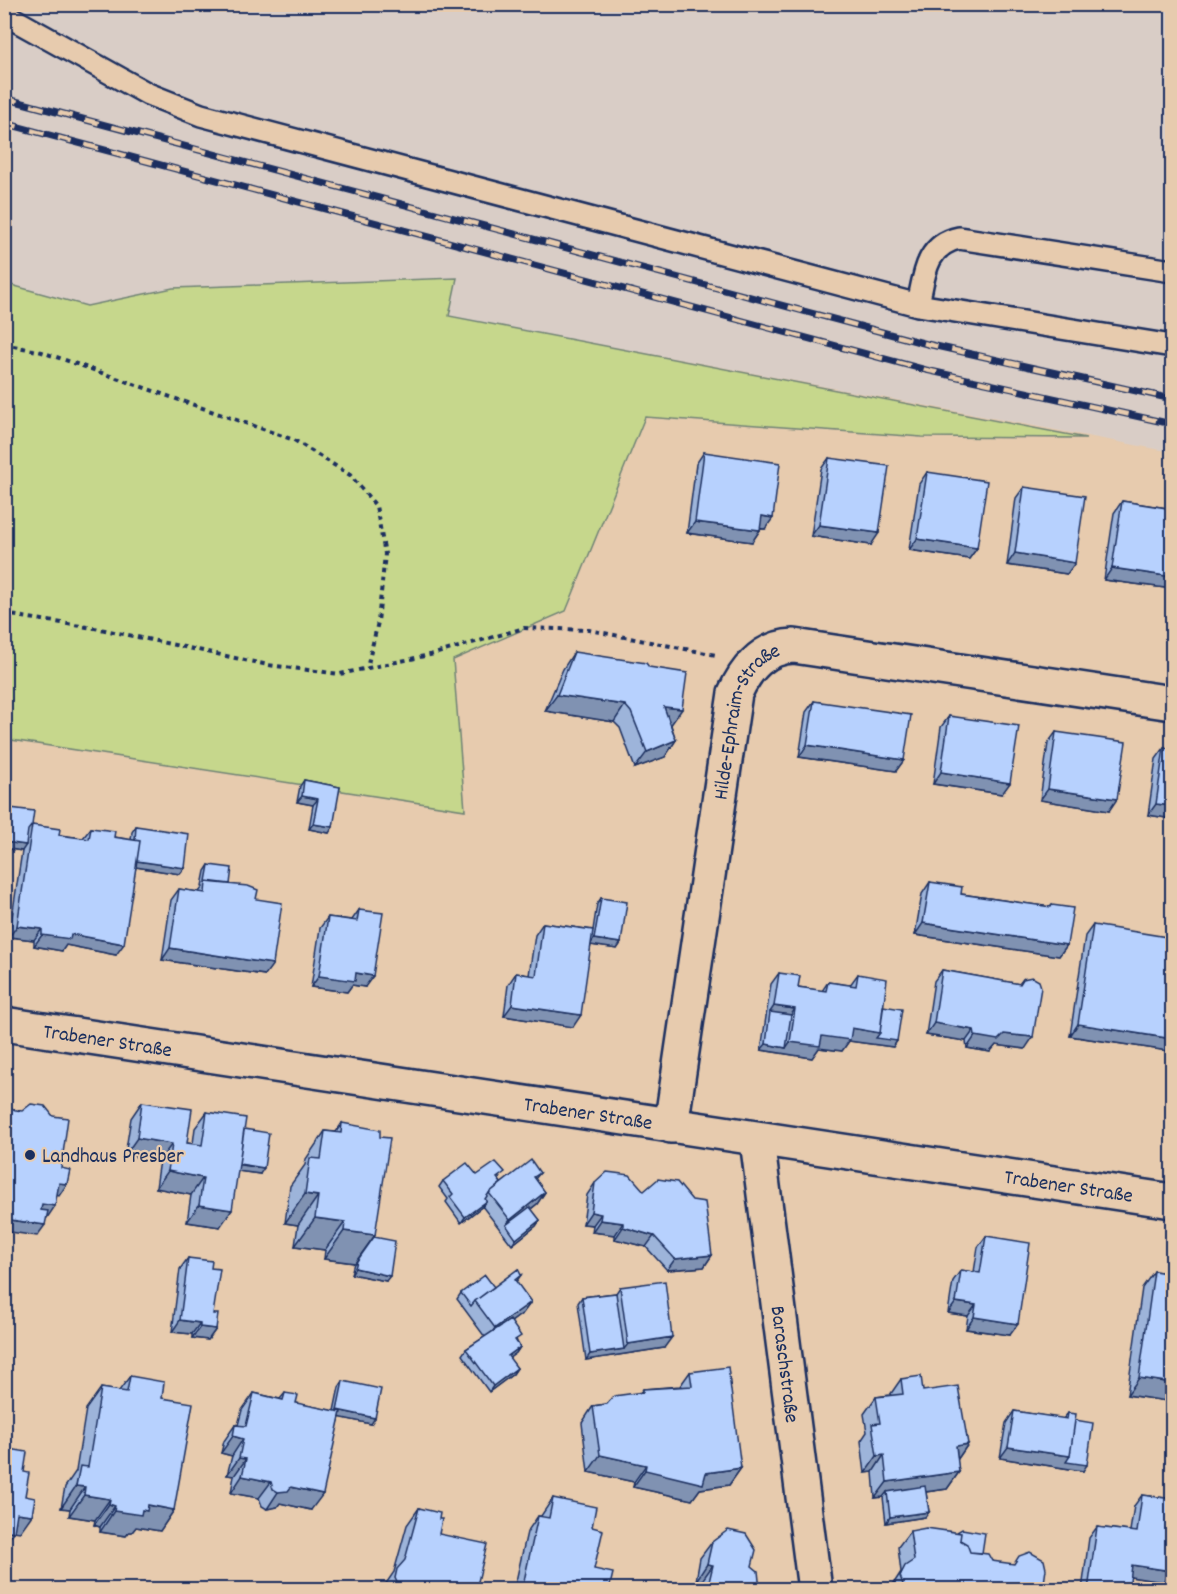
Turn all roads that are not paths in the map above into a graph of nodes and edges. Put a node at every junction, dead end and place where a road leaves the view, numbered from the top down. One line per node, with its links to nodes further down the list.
1 (4, 14): 3 (lane)
2 (1173, 271): 3 (lane)
3 (918, 305): 4 (lane)
4 (1173, 346)
5 (1173, 703): 7 (street, Hilde-Ephraim-Straße)
6 (4, 1024): 7 (street, Trabener Straße)
7 (671, 1126): 8 (street, Trabener Straße)
8 (757, 1140): 9 (street, Trabener Straße); 10 (street, Baraschstraße)
9 (1173, 1201)
10 (816, 1590)

